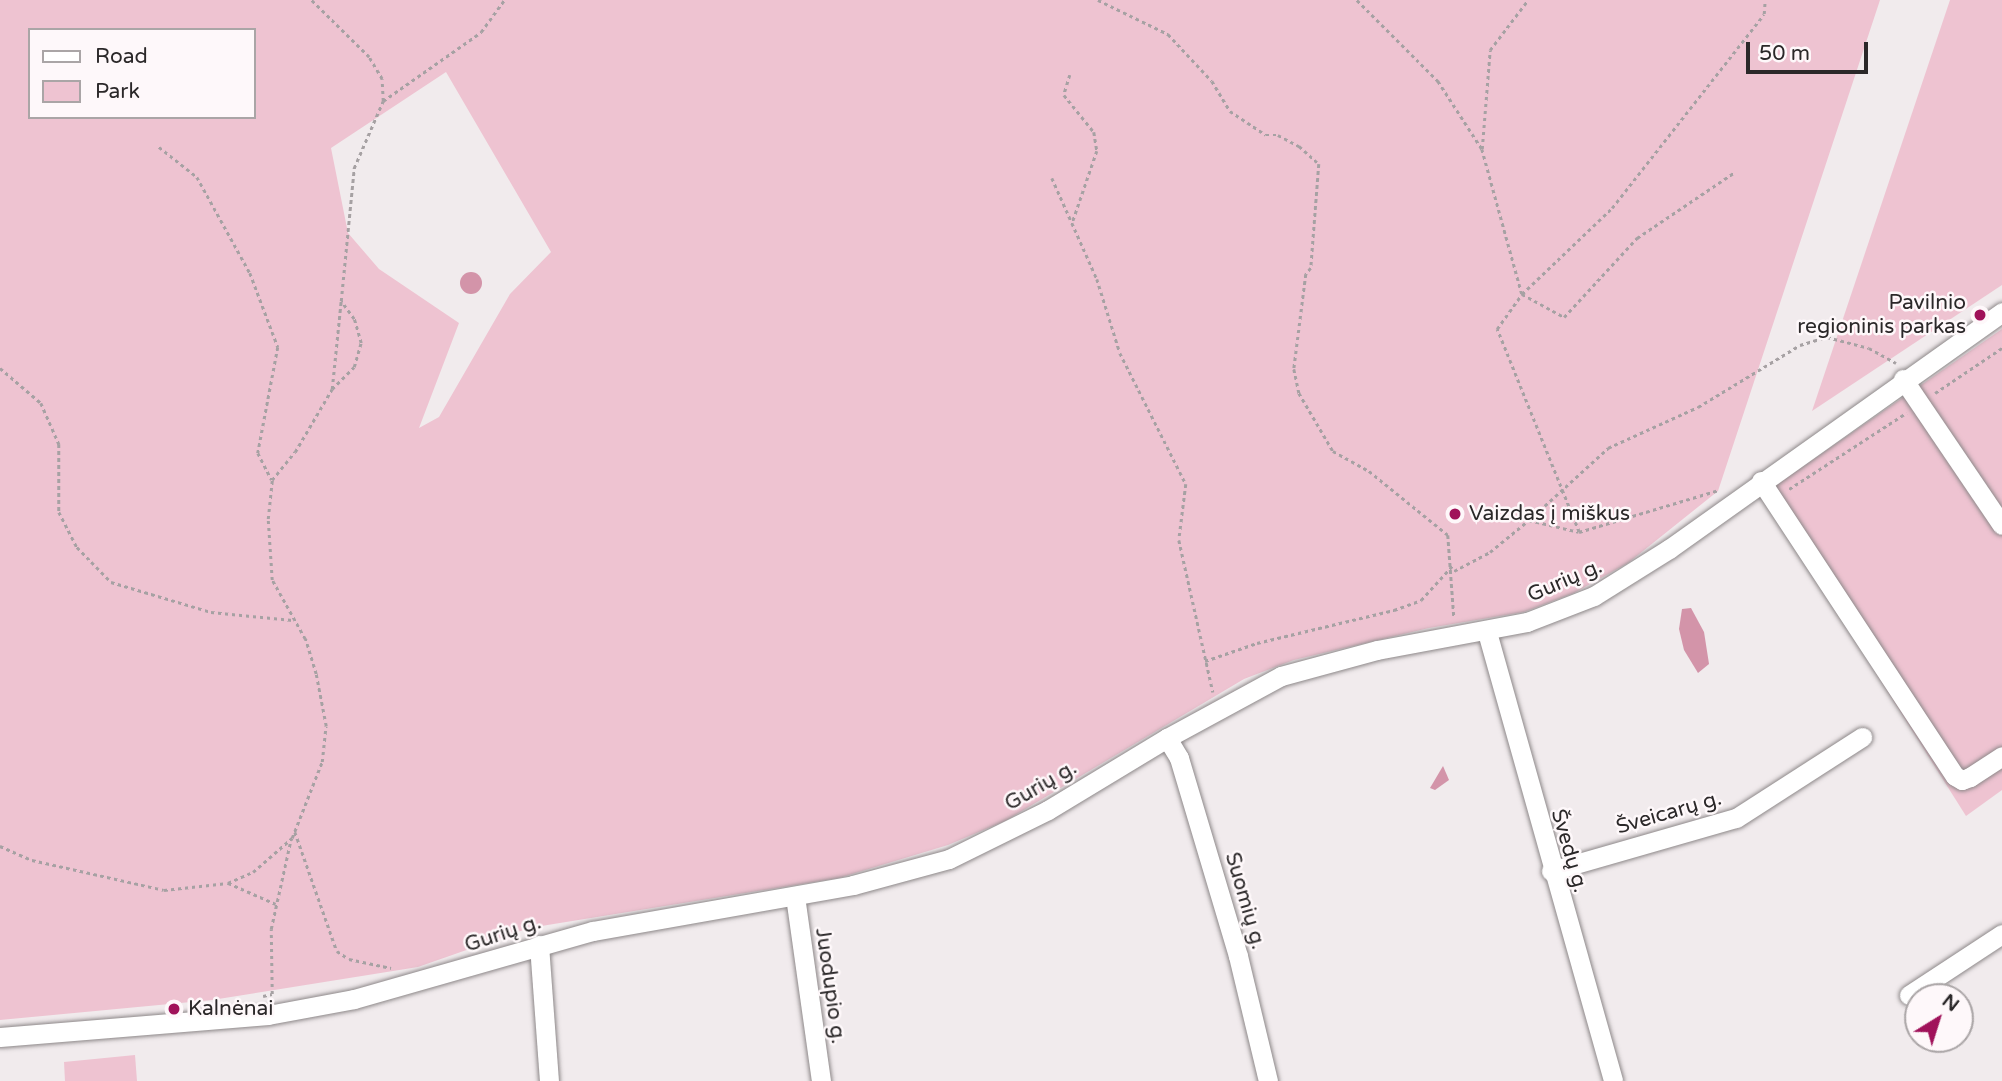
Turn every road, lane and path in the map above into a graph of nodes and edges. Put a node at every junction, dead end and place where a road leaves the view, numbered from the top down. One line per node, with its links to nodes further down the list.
1 (311, 0): 8 (path)
2 (504, 0): 8 (path)
3 (1098, 0): 29 (path)
4 (1357, 0): 10 (path)
5 (1528, 0): 10 (path)
6 (1765, 0): 14 (path)
7 (1070, 75): 13 (path)
8 (383, 101): 15 (path)
9 (159, 147): 22 (path)
10 (1482, 149): 14 (path)
11 (1735, 172): 14 (path)
12 (1052, 178): 13 (path)
13 (1072, 223): 34 (path)
14 (1522, 293): 24 (path)
15 (341, 301): 20 (path); 20 (path)
16 (2002, 312): 19 (street, Gurių g.)
17 (2002, 348): 21 (path)
18 (0, 368): 31 (path)
19 (1908, 376): 21 (street); 23 (street, Gurių g.); 24 (path)
20 (332, 388): 22 (path)
21 (1920, 404): 23 (path); 27 (street)
22 (272, 480): 31 (path)
23 (1766, 488): 25 (street, Gurių g.); 38 (street)
24 (1565, 491): 26 (path); 28 (path)
25 (1737, 499): 28 (path); 32 (street, Gurių g.)
26 (1529, 520): 28 (path); 30 (path)
27 (2002, 524)
28 (1579, 532)
29 (1453, 565): 30 (path); 34 (path)
30 (1452, 572): 33 (path)
31 (293, 620): 39 (path)
32 (1487, 632): 33 (street, Gurių g.); 42 (street, Švedų g.)
33 (1454, 637): 35 (street, Gurių g.)
34 (1205, 661): 35 (path)
35 (1217, 709): 37 (street, Gurių g.)
36 (1862, 737): 42 (street, Šveicarų g.)
37 (1167, 738): 44 (street, Gurių g.); 54 (street, Suomių g.)
38 (2002, 755)
39 (295, 830): 40 (path); 48 (path)
40 (292, 838): 43 (path); 45 (path)
41 (0, 846): 43 (path)
42 (1551, 871): 55 (street, Švedų g.)
43 (228, 883): 45 (path)
44 (795, 896): 47 (street, Gurių g.); 53 (street, Juodupio g.)
45 (276, 904): 50 (path)
46 (2002, 934): 49 (street)
47 (539, 945): 51 (street, Gurių g.); 52 (street)
48 (398, 970)
49 (1927, 983)
50 (260, 996)
51 (0, 1037)
52 (549, 1081)
53 (821, 1081)
54 (1268, 1081)
55 (1613, 1081)

